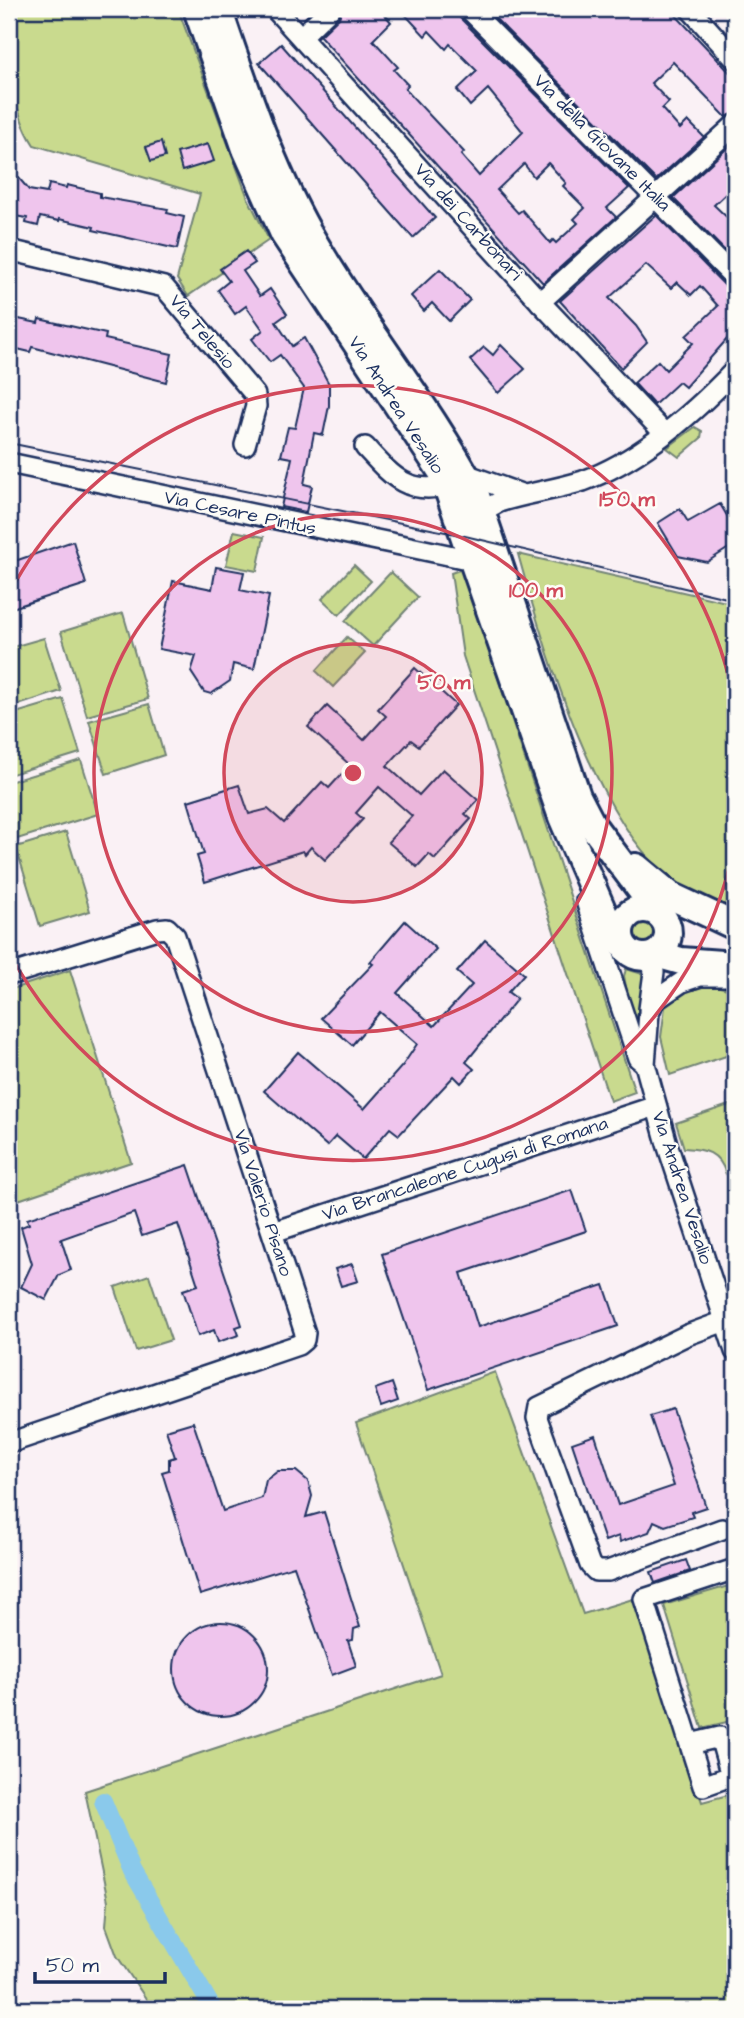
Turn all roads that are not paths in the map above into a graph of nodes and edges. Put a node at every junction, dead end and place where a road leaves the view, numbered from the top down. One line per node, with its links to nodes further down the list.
1 (275, 9): 6 (street, Via dei Carbonari)
2 (330, 9): 6 (street)
3 (469, 9): 9 (street, Via della Giovane Italia)
4 (690, 9): 7 (street)
5 (214, 10): 18 (main road, Via Andrea Vesalio)
6 (301, 37): 12 (street, Via dei Carbonari)
7 (735, 58)
8 (735, 125): 9 (street)
9 (656, 197): 11 (street, Via della Giovane Italia); 12 (street)
10 (9, 250): 15 (street, Via Telesio)
11 (735, 278)
12 (540, 302): 14 (street, Via dei Carbonari)
13 (735, 370): 14 (street)
14 (664, 433): 19 (street)
15 (245, 446)
16 (365, 447): 18 (street)
17 (9, 463): 21 (street, Via Cesare Pintus)
18 (456, 480): 19 (street); 20 (main road, Via Andrea Vesalio); 21 (main road, Via Andrea Vesalio)
19 (522, 494): 20 (street)
20 (483, 516): 22 (main road, Via Andrea Vesalio)
21 (472, 560): 23 (main road, Via Andrea Vesalio)
22 (563, 750): 24 (main road, Via Andrea Vesalio); 25 (main road, Via Andrea Vesalio)
23 (562, 817): 26 (main road, Via Andrea Vesalio); 32 (street, Via Andrea Vesalio)
24 (657, 913): 26 (main road); 27 (main road); 28 (main road)
25 (735, 926)
26 (621, 938): 28 (main road); 32 (street)
27 (735, 942)
28 (654, 955): 29 (main road); 33 (street, Via Andrea Vesalio)
29 (735, 965)
30 (9, 975): 36 (street, Via Valerio Pisano)
31 (735, 976): 33 (street)
32 (612, 977): 34 (street, Via Andrea Vesalio)
33 (649, 1013): 34 (street, Via Andrea Vesalio)
34 (645, 1064): 35 (street, Via Andrea Vesalio)
35 (656, 1105): 36 (street, Via Brancaleone Cugusi di Romana); 37 (street, Via Andrea Vesalio)
36 (273, 1232): 39 (street, Via Valerio Pisano)
37 (725, 1321): 38 (street, Via Andrea Vesalio); 40 (street)
38 (735, 1351)
39 (9, 1443)
40 (722, 1529)
41 (735, 1569): 42 (street)
42 (690, 1744)

